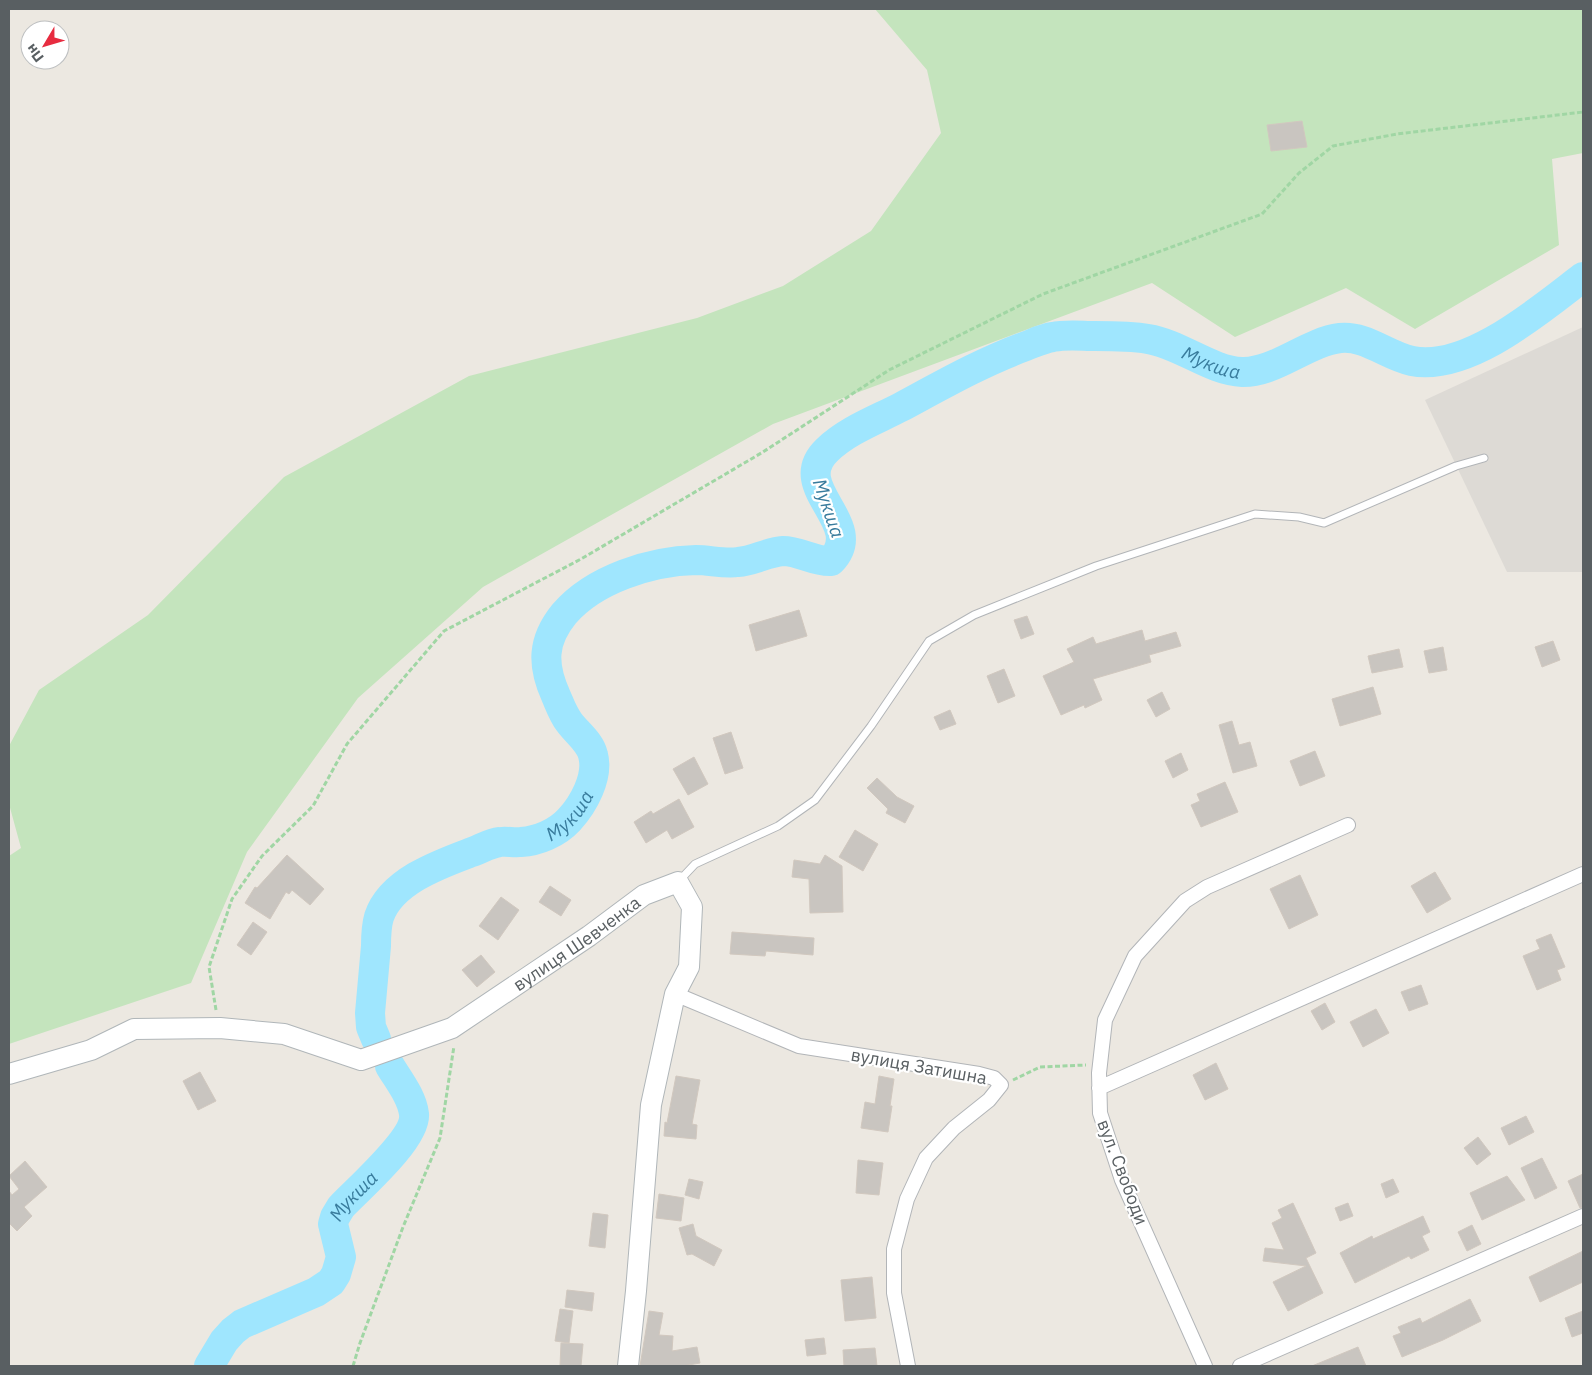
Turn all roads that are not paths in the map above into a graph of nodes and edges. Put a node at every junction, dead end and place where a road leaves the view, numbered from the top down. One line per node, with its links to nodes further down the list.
1 (1484, 458): 4 (lane)
2 (1348, 825): 7 (street, вул. Свободи)
3 (1583, 874): 7 (street)
4 (678, 882): 5 (street); 6 (street, вулиця Шевченка)
5 (674, 994): 9 (street); 10 (street, вулиця Затишна)
6 (9, 1074)
7 (1099, 1088): 11 (street, вул. Свободи)
8 (1583, 1216): 12 (street)
9 (628, 1366)
10 (908, 1366)
11 (1206, 1366)
12 (1240, 1366)

